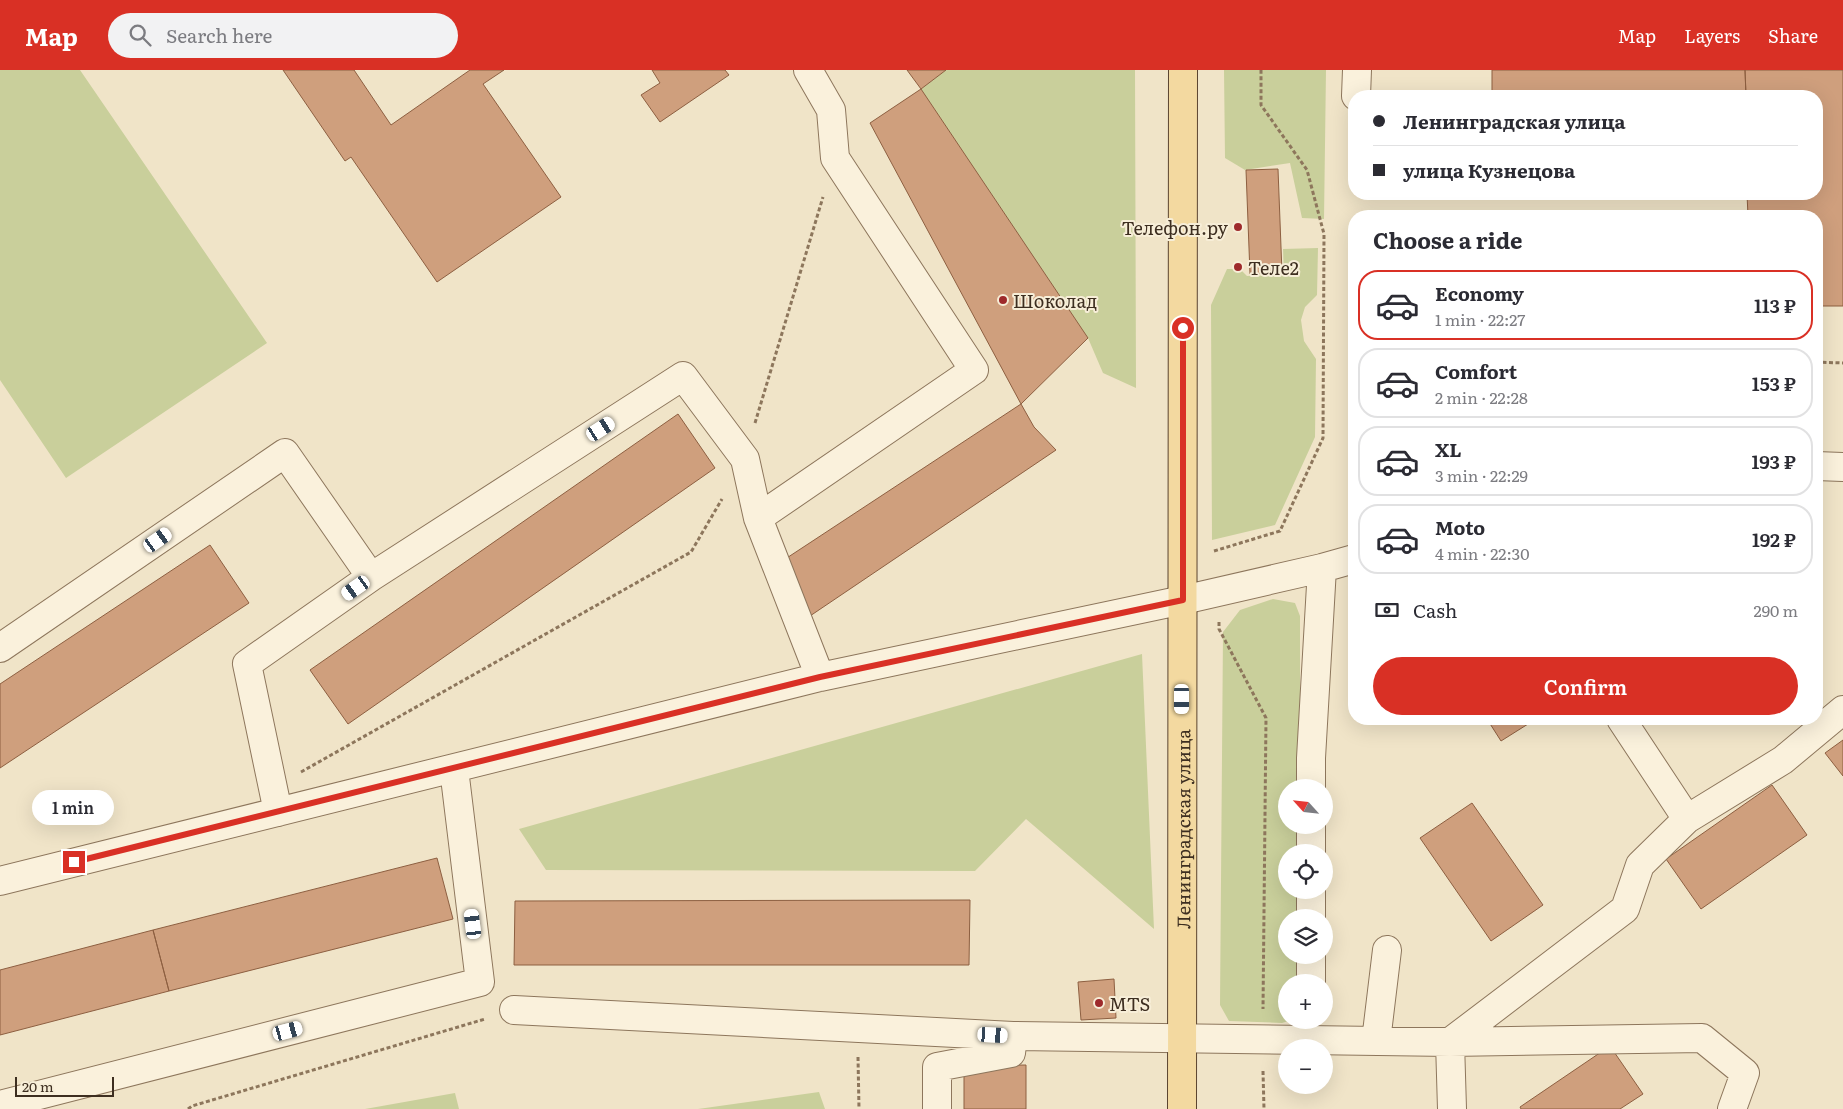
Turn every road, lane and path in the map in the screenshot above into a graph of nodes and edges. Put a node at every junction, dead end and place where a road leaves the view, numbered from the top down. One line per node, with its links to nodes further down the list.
1 (808, 70): 5 (street)
2 (1183, 70): 15 (main road, Ленинградская улица)
3 (1357, 70): 4 (street)
4 (1356, 90)
5 (835, 158): 8 (path); 11 (street)
6 (1823, 362): 7 (path)
7 (1843, 363)
8 (744, 459): 11 (street); 14 (street); 22 (path)
9 (1823, 467): 10 (street)
10 (1843, 468)
11 (758, 518): 17 (street)
12 (1348, 561): 13 (street)
13 (1322, 568): 15 (street); 21 (street)
14 (371, 577): 16 (street); 22 (street)
15 (1183, 600): 17 (street); 29 (main road, Ленинградская улица)
16 (0, 648)
17 (820, 677): 20 (street)
18 (1843, 710): 23 (street)
19 (1625, 725): 23 (street)
20 (454, 769): 22 (street); 32 (street)
21 (1311, 779)
22 (275, 800): 24 (street)
23 (1687, 819): 31 (street)
24 (0, 881)
25 (1387, 950): 30 (street)
26 (514, 1010): 28 (street); 33 (path)
27 (1310, 1030): 29 (street); 30 (street)
28 (1013, 1036): 29 (street); 34 (street)
29 (1182, 1039): 35 (main road, Ленинградская улица)
30 (1376, 1041): 31 (street)
31 (1450, 1042): 36 (street); 37 (street)
32 (0, 1104)
33 (188, 1109)
34 (937, 1109)
35 (1182, 1109)
36 (1452, 1109)
37 (1732, 1109)

